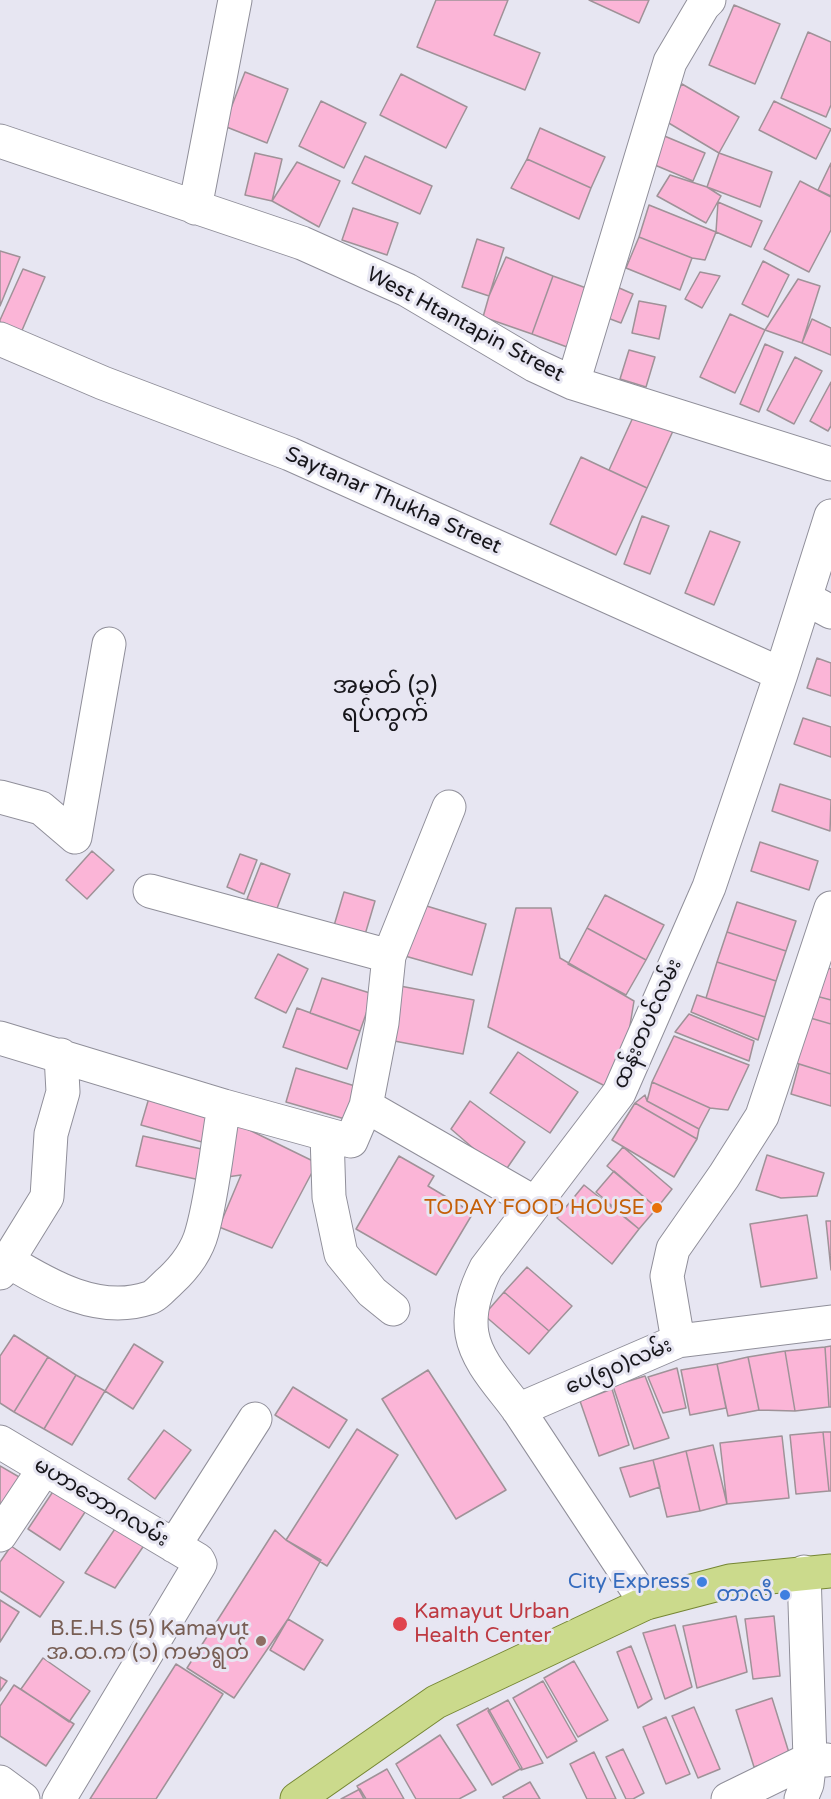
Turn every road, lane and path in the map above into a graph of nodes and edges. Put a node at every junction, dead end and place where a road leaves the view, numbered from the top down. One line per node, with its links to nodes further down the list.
1 (235, 0): 4 (street)
2 (704, 2): 6 (street)
3 (0, 141): 4 (street, West Htantapin Street)
4 (195, 208): 6 (street, West Htantapin Street)
5 (0, 339): 11 (street, Saytanar Thukha Street)
6 (573, 383): 7 (street, West Htantapin Street)
7 (831, 464)
8 (831, 516): 9 (street, ထန်းတပင်လမ်း)
9 (818, 605): 11 (street, ထန်းတပင်လမ်း)
10 (110, 644): 12 (street)
11 (781, 674): 22 (street, ထန်းတပင်လမ်း)
12 (0, 797)
13 (449, 807): 16 (street)
14 (150, 891): 16 (street)
15 (831, 908): 26 (street)
16 (389, 956): 20 (street)
17 (0, 1038): 18 (street)
18 (61, 1055): 19 (street); 23 (street)
19 (224, 1106): 21 (street); 23 (street)
20 (366, 1106): 21 (street); 22 (street)
21 (327, 1135): 24 (street)
22 (535, 1203): 27 (street, ထန်းတပင်လမ်း)
23 (4, 1267)
24 (393, 1309)
25 (831, 1322): 26 (street, ပေ(၅၀)လမ်း)
26 (678, 1341): 27 (street, ပေ(၅၀)လမ်း)
27 (518, 1410): 34 (street, ထန်းတပင်လမ်း)
28 (255, 1419): 32 (street)
29 (0, 1443): 30 (street, မဟာဘောဂလမ်း)
30 (44, 1469): 31 (street); 32 (street, မဟာဘောဂလမ်း)
31 (0, 1535)
32 (187, 1555): 38 (street)
33 (817, 1571): 34 (main road); 35 (street)
34 (646, 1603): 39 (main road)
35 (821, 1759): 40 (street); 41 (street)
36 (0, 1782): 37 (street)
37 (23, 1799)
38 (59, 1799)
39 (297, 1799)
40 (728, 1799)
41 (801, 1799)

